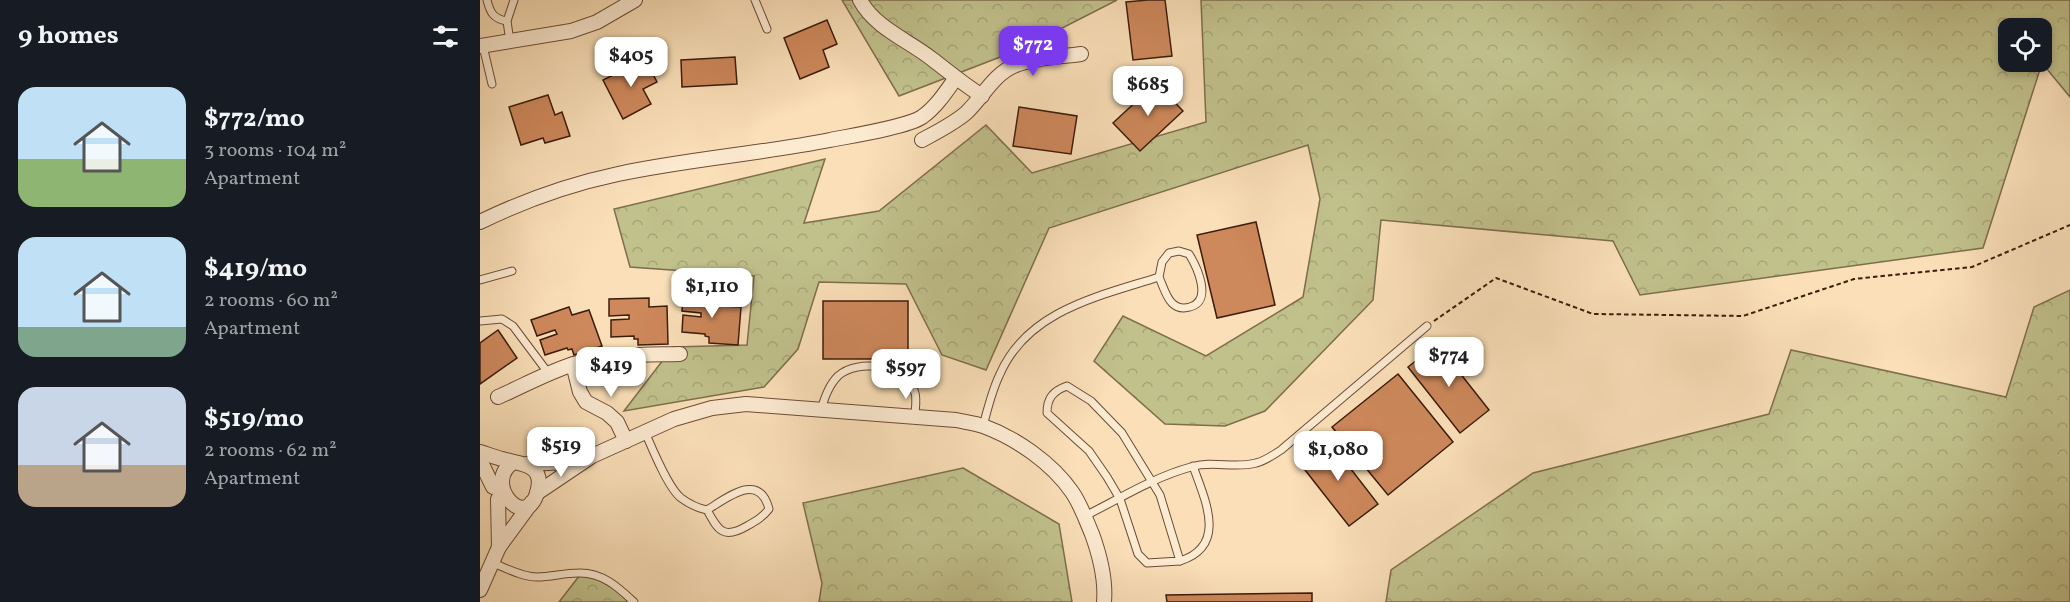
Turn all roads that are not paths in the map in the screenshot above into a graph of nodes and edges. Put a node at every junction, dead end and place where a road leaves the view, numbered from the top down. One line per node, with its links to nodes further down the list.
1 (487, 0): 6 (lane)
2 (514, 0): 6 (lane)
3 (635, 0): 8 (street)
4 (755, 0): 7 (lane)
5 (860, 0): 11 (street)
6 (507, 21): 8 (lane)
7 (768, 29)
8 (510, 42): 9 (street)
9 (481, 46): 12 (lane)
10 (1081, 54): 13 (street)
11 (956, 79): 13 (street); 15 (street)
12 (492, 84)
13 (982, 96): 14 (street)
14 (922, 140)
15 (480, 222)
16 (512, 271): 18 (lane)
17 (1160, 277): 17 (lane); 27 (lane)
18 (480, 280)
19 (480, 321): 23 (lane)
20 (1427, 326): 34 (lane)
21 (680, 354): 22 (street)
22 (573, 364): 23 (street); 29 (street)
23 (549, 374): 24 (street)
24 (498, 397)
25 (821, 409): 26 (street); 26 (lane); 28 (street)
26 (915, 417): 27 (street)
27 (983, 426): 40 (street)
28 (645, 432): 29 (street); 39 (lane)
29 (626, 441): 31 (street)
30 (480, 452): 33 (street)
31 (592, 456): 33 (street); 37 (street)
32 (480, 460): 36 (street)
33 (520, 463): 36 (street); 37 (street)
34 (1193, 466): 35 (lane); 42 (lane)
35 (1153, 482): 38 (lane); 38 (lane); 42 (lane)
36 (496, 493): 37 (street); 41 (street)
37 (535, 497): 41 (street)
38 (1120, 499): 40 (lane); 42 (lane)
39 (707, 510): 39 (lane)
40 (1084, 516): 46 (street)
41 (500, 547): 43 (street)
42 (1180, 561)
43 (493, 563): 44 (street); 45 (lane)
44 (480, 588)
45 (634, 602)
46 (1104, 602)

